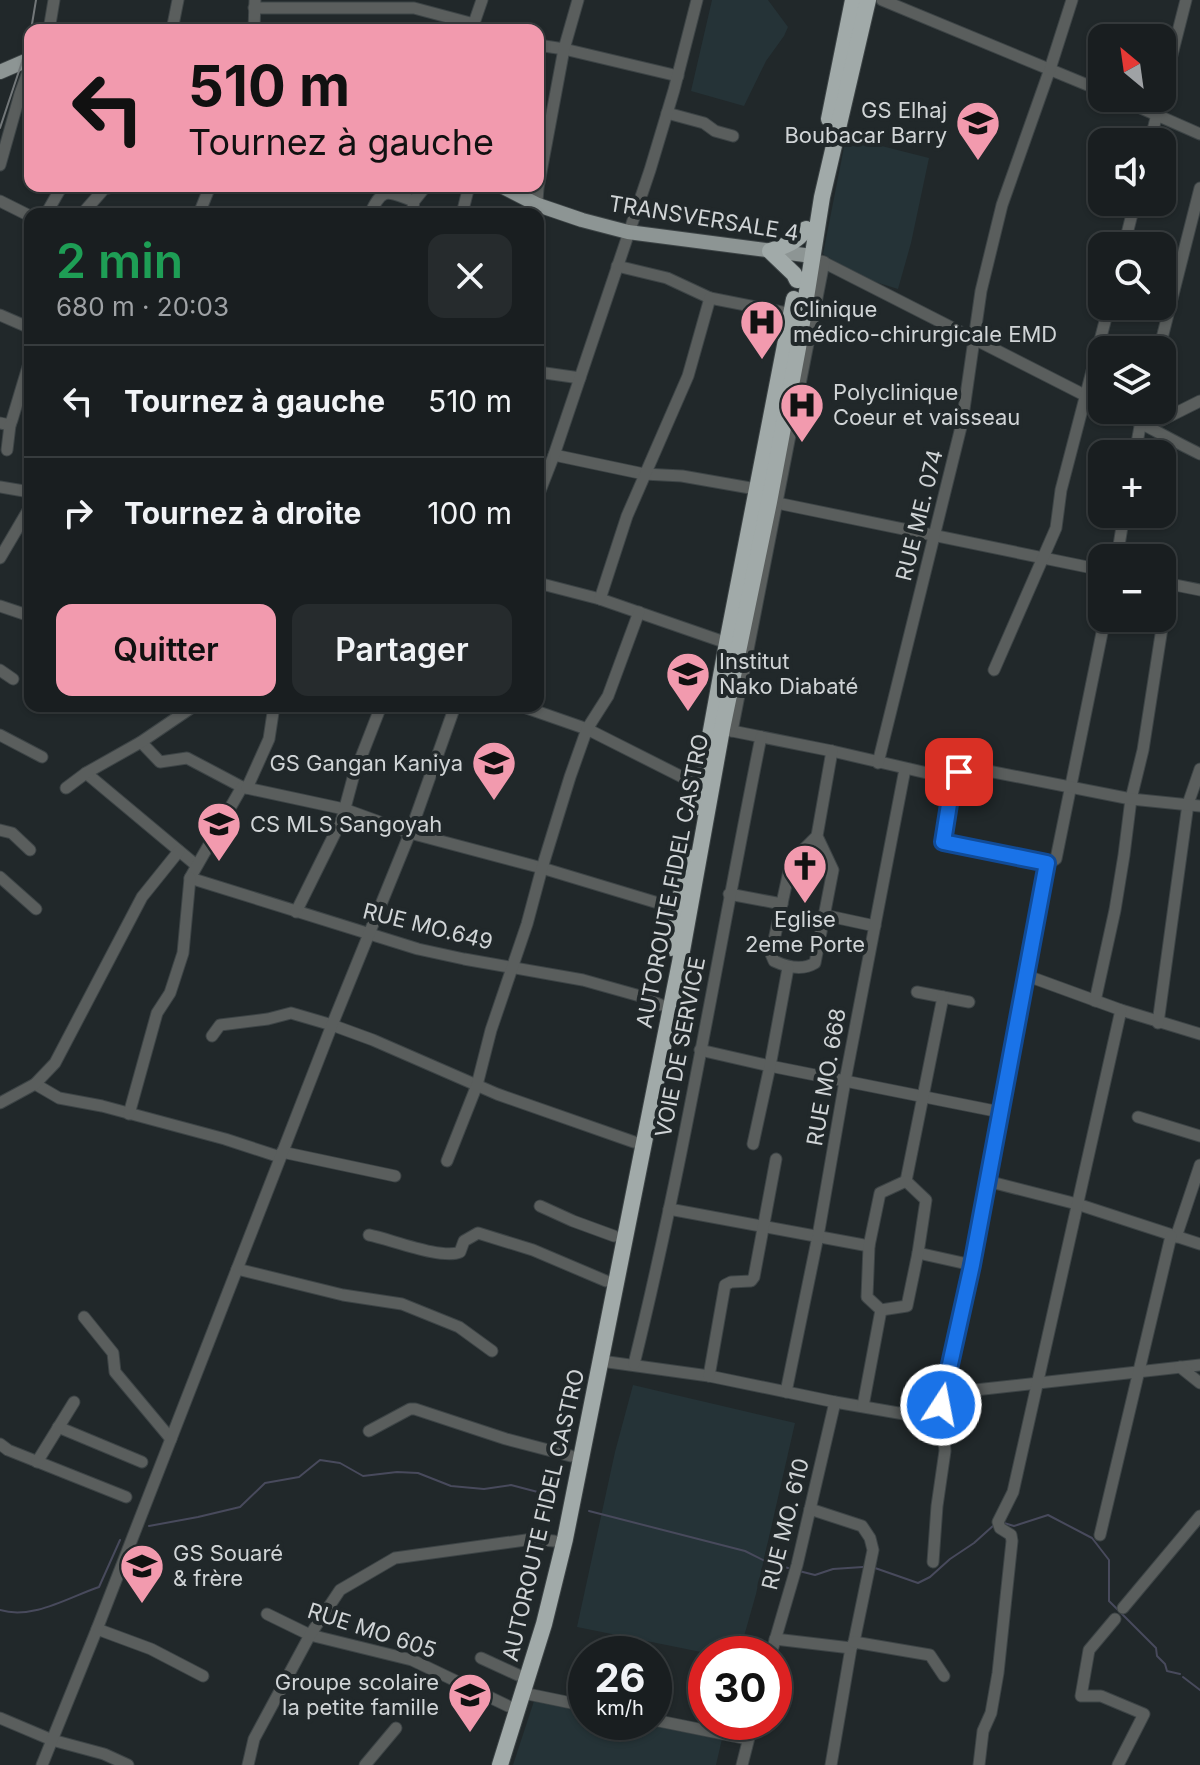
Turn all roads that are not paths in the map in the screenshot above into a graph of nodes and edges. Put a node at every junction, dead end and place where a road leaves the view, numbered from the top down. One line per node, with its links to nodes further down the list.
1 (54, 0): 12 (street)
2 (178, 0): 13 (street)
3 (482, 0): 16 (street)
4 (578, 0): 19 (street)
5 (697, 0): 23 (street)
6 (853, 0): 47 (highway, AUTOROUTE FIDEL CASTRO)
7 (868, 0): 50 (highway, AUTOROUTE FIDEL CASTRO)
8 (882, 0): 21 (street)
9 (1072, 0): 21 (street, RUE ME. 074)
10 (1186, 0): 17 (street)
11 (255, 4): 14 (street); 15 (street)
12 (50, 24)
13 (173, 24)
14 (254, 24)
15 (464, 24)
16 (474, 24)
17 (1176, 40)
18 (544, 46): 19 (street)
19 (564, 49): 23 (street); 33 (street)
20 (24, 62): 22 (main road)
21 (1050, 69): 25 (street); 59 (street, RUE ME. 074)
22 (0, 72)
23 (678, 76): 28 (street)
24 (24, 83): 34 (street)
25 (1088, 85)
26 (1150, 112): 29 (street)
27 (1158, 112): 29 (street)
28 (667, 113): 32 (street); 48 (street)
29 (1157, 115): 30 (street); 31 (street)
30 (1154, 128)
31 (1200, 134)
32 (733, 136)
33 (544, 156)
34 (0, 165)
35 (1200, 188): 58 (street)
36 (101, 192): 41 (street)
37 (421, 192): 40 (street)
38 (510, 192): 44 (main road, TRANSVERSALE 4)
39 (0, 201): 46 (street)
40 (414, 201): 42 (street); 43 (street)
41 (87, 208)
42 (373, 208)
43 (413, 208)
44 (535, 208)
45 (544, 211): 48 (main road, TRANSVERSALE 4)
46 (24, 213)
47 (806, 229): 49 (highway); 50 (highway, AUTOROUTE FIDEL CASTRO)
48 (628, 232): 49 (main road, TRANSVERSALE 4); 51 (street)
49 (770, 251): 50 (main road, TRANSVERSALE 4); 52 (highway)
50 (812, 258): 52 (highway, AUTOROUTE FIDEL CASTRO); 59 (street); 65 (highway, AUTOROUTE FIDEL CASTRO)
51 (617, 266): 53 (street); 62 (street)
52 (797, 280): 54 (highway, AUTOROUTE FIDEL CASTRO)
53 (710, 298): 54 (street); 73 (street)
54 (792, 314): 76 (highway, AUTOROUTE FIDEL CASTRO)
55 (0, 315): 57 (street)
56 (1105, 320): 63 (street)
57 (24, 325)
58 (1163, 336)
59 (974, 339): 63 (street); 80 (street, RUE ME. 074)
60 (544, 373): 62 (street)
61 (24, 375): 67 (street)
62 (580, 378): 71 (street)
63 (1086, 396): 83 (street)
64 (1200, 401): 66 (street)
65 (791, 405): 78 (street); 81 (highway, AUTOROUTE FIDEL CASTRO)
66 (1176, 413)
67 (5, 424): 69 (street)
68 (1150, 424): 70 (street)
69 (7, 450)
70 (1200, 454)
71 (553, 458): 72 (street); 73 (street); 74 (street)
72 (544, 459)
73 (644, 474): 76 (street); 88 (street)
74 (544, 481)
75 (0, 487): 77 (street)
76 (756, 489): 94 (highway, AUTOROUTE FIDEL CASTRO)
77 (24, 491)
78 (777, 503): 80 (street); 81 (street)
79 (24, 517): 82 (street)
80 (934, 536): 83 (street); 110 (street, RUE ME. 074)
81 (762, 555): 104 (highway, AUTOROUTE FIDEL CASTRO)
82 (0, 558)
83 (1042, 558): 84 (street); 96 (street)
84 (1088, 567)
85 (1176, 584): 87 (street)
86 (544, 585): 88 (street)
87 (1200, 590)
88 (600, 599): 90 (street)
89 (0, 606): 91 (street)
90 (639, 612): 94 (street); 103 (street)
91 (24, 614)
92 (1102, 632): 116 (street)
93 (1159, 632): 119 (street)
94 (727, 643): 115 (highway, AUTOROUTE FIDEL CASTRO)
95 (0, 670): 97 (street)
96 (994, 670)
97 (13, 679)
98 (185, 712): 107 (street)
99 (273, 712): 118 (street)
100 (379, 712): 121 (street)
101 (453, 712): 123 (street)
102 (538, 712): 103 (street)
103 (587, 729): 115 (street); 128 (street)
104 (727, 730): 106 (street); 189 (highway, AUTOROUTE FIDEL CASTRO)
105 (0, 735): 109 (street)
106 (761, 737): 108 (street); 131 (street, VOIE DE SERVICE)
107 (141, 742): 113 (street); 118 (street)
108 (832, 751): 110 (street); 124 (street)
109 (42, 757)
110 (878, 763): 111 (street)
111 (905, 769): 114 (street); 137 (street, RUE MO. 668)
112 (1200, 769): 120 (street)
113 (86, 773): 117 (street); 126 (street)
114 (953, 779): 116 (street); 127 (street)
115 (700, 786): 134 (highway, AUTOROUTE FIDEL CASTRO)
116 (1070, 786): 119 (street); 127 (street)
117 (66, 788)
118 (244, 788): 121 (street); 129 (street)
119 (1131, 799): 120 (street); 144 (street)
120 (1194, 805): 148 (street)
121 (344, 809): 123 (street); 135 (street)
122 (0, 830): 125 (street)
123 (410, 833): 128 (street); 138 (street)
124 (817, 836): 132 (street); 136 (street)
125 (30, 850)
126 (179, 851): 129 (street); 155 (street)
127 (1047, 863): 141 (street)
128 (542, 868): 134 (street); 139 (street)
129 (193, 873): 135 (street, RUE MO.649); 160 (street)
130 (0, 877): 133 (street)
131 (729, 894): 132 (street); 152 (street, VOIE DE SERVICE)
132 (782, 904): 140 (street)
133 (36, 909)
134 (678, 909): 146 (highway, AUTOROUTE FIDEL CASTRO)
135 (296, 912): 138 (street, RUE MO.649)
136 (824, 915): 137 (street); 140 (street)
137 (875, 926): 154 (street, RUE MO. 668)
138 (368, 932): 139 (street, RUE MO.649); 149 (street)
139 (513, 966): 146 (street, RUE MO.649); 156 (street)
140 (788, 968): 153 (street)
141 (1025, 975): 144 (street); 159 (street)
142 (917, 992): 143 (street)
143 (943, 997): 145 (street); 157 (street)
144 (1095, 1001): 147 (street)
145 (969, 1002)
146 (661, 1005): 163 (highway, AUTOROUTE FIDEL CASTRO)
147 (1121, 1010): 148 (street); 172 (street)
148 (1158, 1023): 150 (street)
149 (332, 1025): 151 (street); 156 (street); 165 (street)
150 (1200, 1034)
151 (212, 1036)
152 (700, 1050): 153 (street); 174 (street, VOIE DE SERVICE)
153 (770, 1066): 154 (street); 164 (street)
154 (845, 1081): 157 (street); 178 (street, RUE MO. 668)
155 (35, 1084): 158 (street); 160 (street)
156 (477, 1085): 163 (street); 167 (street)
157 (923, 1097): 159 (street); 170 (street)
158 (0, 1103)
159 (1000, 1112): 171 (street)
160 (129, 1114): 165 (street)
161 (1138, 1117): 162 (street)
162 (1200, 1136)
163 (634, 1142): 177 (highway, AUTOROUTE FIDEL CASTRO)
164 (753, 1144)
165 (281, 1155): 169 (street); 184 (street)
166 (776, 1159): 175 (street)
167 (447, 1161)
168 (1200, 1165): 179 (street)
169 (395, 1176)
170 (906, 1181): 181 (street); 182 (street)
171 (987, 1181): 172 (street); 183 (street)
172 (1077, 1204): 179 (street); 195 (street)
173 (540, 1206): 177 (street)
174 (669, 1209): 175 (street); 190 (street, VOIE DE SERVICE)
175 (763, 1226): 178 (street); 194 (street)
176 (369, 1235): 185 (street)
177 (614, 1236): 185 (highway, AUTOROUTE FIDEL CASTRO)
178 (818, 1236): 181 (street); 198 (street, RUE MO. 668)
179 (1173, 1236): 180 (street); 193 (street)
180 (1200, 1244)
181 (869, 1246): 186 (street)
182 (918, 1253): 183 (street); 186 (street)
183 (972, 1265): 197 (street)
184 (237, 1269): 188 (street); 205 (street)
185 (606, 1281): 207 (highway, AUTOROUTE FIDEL CASTRO)
186 (881, 1310): 201 (street)
187 (84, 1317): 205 (street)
188 (492, 1351)
189 (601, 1361): 190 (street); 228 (highway, AUTOROUTE FIDEL CASTRO)
190 (634, 1364): 194 (street)
191 (1200, 1365): 192 (street)
192 (1180, 1367): 193 (street); 196 (street)
193 (1140, 1371): 195 (street); 213 (street)
194 (709, 1376): 198 (street)
195 (1038, 1383): 197 (street); 243 (street)
196 (1200, 1383)
197 (944, 1391): 202 (street)
198 (786, 1392): 200 (street)
199 (74, 1402): 203 (street)
200 (835, 1402): 201 (street); 211 (street, RUE MO. 610)
201 (863, 1406): 202 (street)
202 (933, 1419): 215 (street)
203 (58, 1427): 208 (street); 209 (street)
204 (369, 1431): 207 (street)
205 (171, 1439): 219 (street)
206 (0, 1444): 208 (street)
207 (571, 1456): 214 (highway, AUTOROUTE FIDEL CASTRO)
208 (37, 1462): 210 (street)
209 (142, 1462)
210 (126, 1497)
211 (810, 1509): 221 (street, RUE MO. 610); 223 (street)
212 (1200, 1516): 216 (street)
213 (1100, 1535)
214 (554, 1541): 220 (street); 225 (highway, AUTOROUTE FIDEL CASTRO)
215 (933, 1562)
216 (1123, 1608)
217 (267, 1614): 220 (street, RUE MO 605)
218 (1115, 1619): 244 (street)
219 (97, 1629): 226 (street); 233 (street)
220 (310, 1635): 230 (street, RUE MO 605); 237 (street)
221 (776, 1636)
222 (792, 1640): 223 (street)
223 (852, 1645): 227 (street); 242 (street)
224 (481, 1658): 225 (street)
225 (518, 1675): 230 (highway, AUTOROUTE FIDEL CASTRO)
226 (203, 1676)
227 (944, 1676)
228 (523, 1693): 229 (street); 240 (highway, AUTOROUTE FIDEL CASTRO)
229 (568, 1702)
230 (508, 1706): 239 (highway, AUTOROUTE FIDEL CASTRO)
231 (0, 1718): 233 (street)
232 (396, 1728): 238 (street)
233 (52, 1740): 235 (street); 236 (street)
234 (748, 1740): 241 (street)
235 (42, 1765)
236 (128, 1765)
237 (248, 1765)
238 (365, 1765)
239 (489, 1765)
240 (500, 1765)
241 (742, 1765)
242 (831, 1765)
243 (979, 1765)
244 (1118, 1765)

